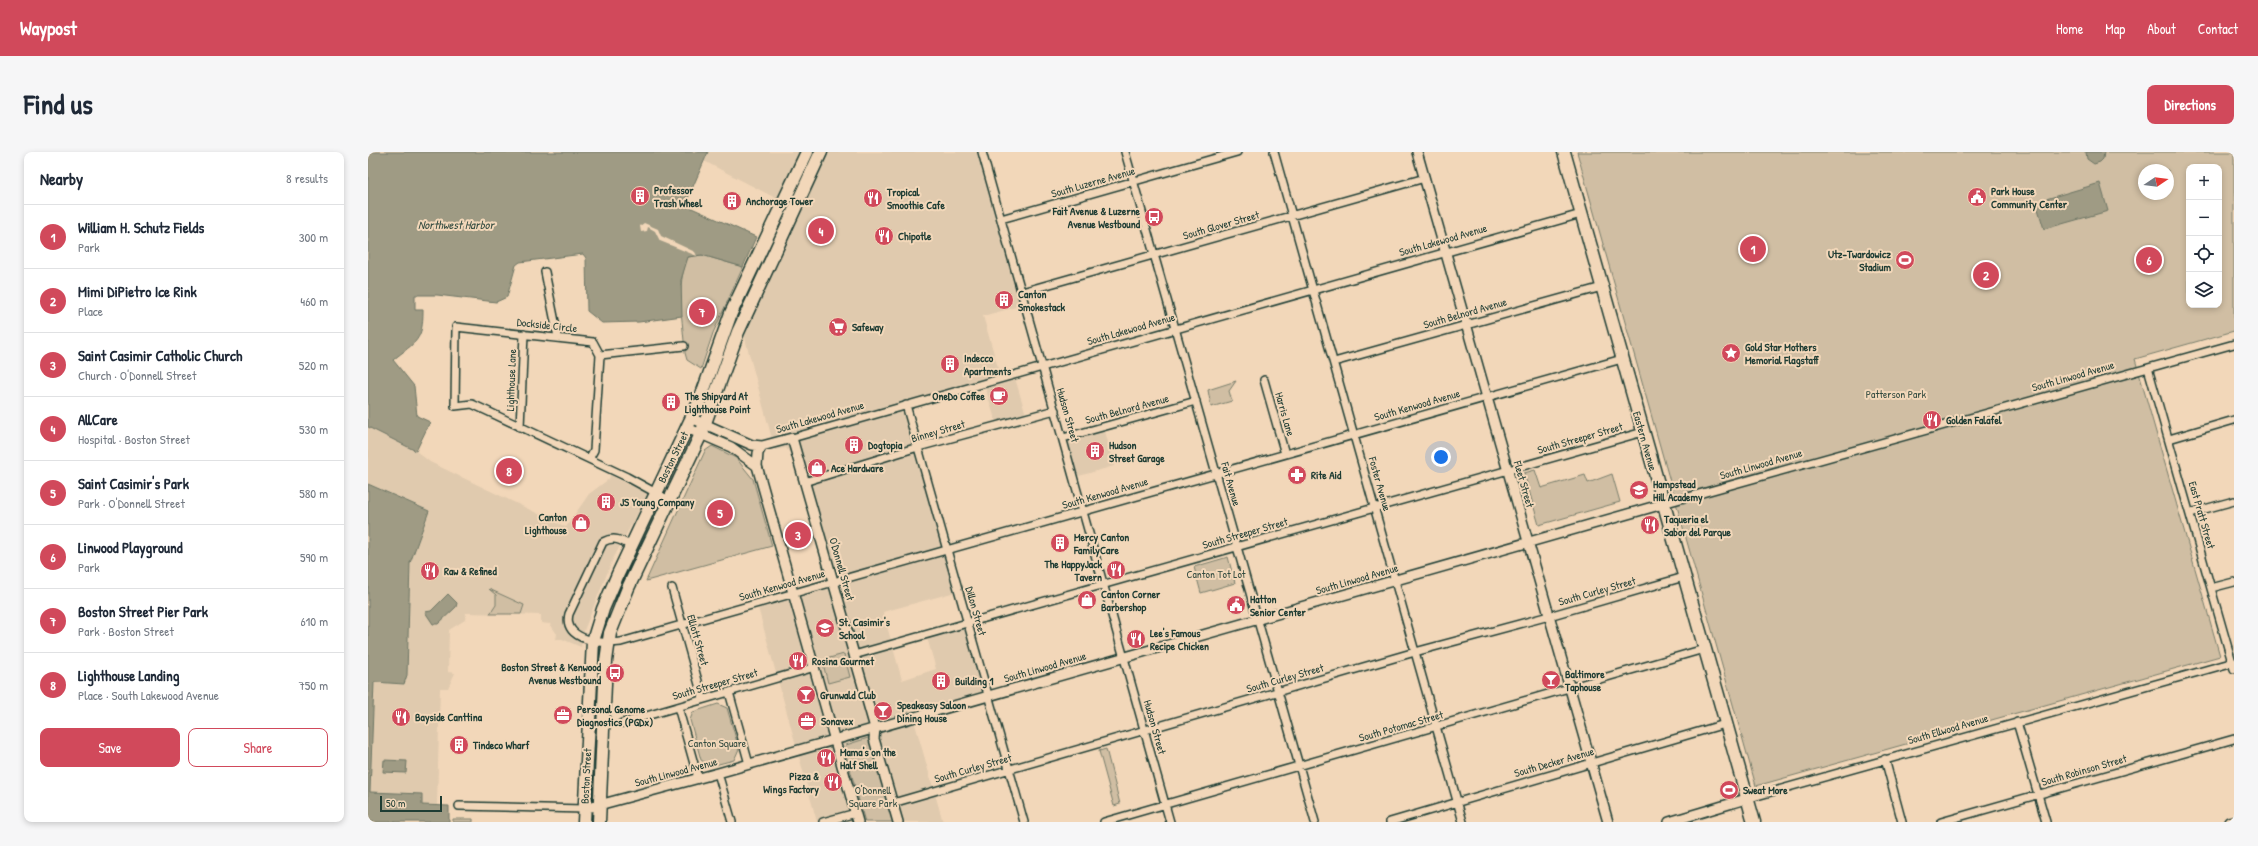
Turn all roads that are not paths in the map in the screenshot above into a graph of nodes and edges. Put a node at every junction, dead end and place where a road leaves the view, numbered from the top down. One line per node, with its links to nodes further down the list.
1 (807, 152): 37 (main road, Boston Street)
2 (821, 152): 39 (main road, Boston Street)
3 (982, 152): 13 (street, Hudson Street)
4 (1125, 152): 10 (street, Fait Avenue)
5 (1237, 152): 10 (street, South Luzerne Avenue)
6 (1274, 152): 12 (street, Foster Avenue)
7 (1417, 152): 9 (street, Fleet Street)
8 (1564, 152): 11 (main road, Eastern Avenue)
9 (1425, 178): 12 (street, South Glover Street); 14 (street, Fleet Street)
10 (1134, 182): 13 (street, South Luzerne Avenue); 15 (street, Fait Avenue)
11 (1581, 214): 14 (street, South Lakewood Avenue); 17 (main road, Eastern Avenue)
12 (1292, 216): 15 (street, South Glover Street); 18 (street, Foster Avenue)
13 (1002, 219): 19 (street, Hudson Street)
14 (1446, 252): 18 (street, South Lakewood Avenue); 20 (street, Fleet Street)
15 (1154, 255): 19 (street, South Glover Street); 21 (street, Fait Avenue)
16 (546, 272): 23 (street)
17 (1602, 287): 20 (street, South Belnord Avenue); 27 (main road, Eastern Avenue)
18 (1313, 290): 21 (street, South Lakewood Avenue); 28 (street, Foster Avenue)
19 (1022, 292): 29 (street, Hudson Street)
20 (1466, 324): 28 (street, South Belnord Avenue); 32 (street, Fleet Street)
21 (1175, 329): 29 (street, South Lakewood Avenue); 33 (street, Fait Avenue)
22 (524, 334): 23 (street, Dockside Circle); 38 (street, Lighthouse Lane); 38 (street, Dockside Circle)
23 (558, 337): 26 (street, Dockside Circle)
24 (2234, 344): 30 (street, South Linwood Avenue)
25 (684, 346): 26 (street)
26 (600, 355): 48 (street)
27 (1622, 359): 32 (street, South Kenwood Avenue); 40 (main road, Eastern Avenue)
28 (1334, 362): 41 (street, Foster Avenue)
29 (1043, 366): 34 (street, South Lakewood Avenue); 35 (street, Hudson Street)
30 (2148, 368): 44 (street, East Pratt Street); 56 (street, South Linwood Avenue)
31 (1264, 380): 47 (street, Harris Lane)
32 (1487, 397): 41 (street, South Kenwood Avenue); 50 (street, Fleet Street)
33 (1196, 401): 43 (street, South Belnord Avenue); 51 (street, Fait Avenue)
34 (906, 405): 42 (street, South Lakewood Avenue); 46 (street, Dillon Street)
35 (1055, 410): 43 (street, Hudson Street); 46 (street, Binney Street)
36 (2234, 420): 44 (street)
37 (689, 423): 39 (street, South Lakewood Avenue); 53 (main road, Boston Street)
38 (520, 427): 48 (street)
39 (703, 429): 45 (street, South Lakewood Avenue); 49 (street, South Lakewood Avenue); 54 (main road, Boston Street)
40 (1642, 432): 50 (street, South Streeper Street); 56 (main road, Eastern Avenue)
41 (1354, 434): 47 (street, South Kenwood Avenue); 57 (street, Foster Avenue)
42 (792, 438): 45 (street, South Lakewood Avenue); 52 (street, O'Donnell Street)
43 (1063, 438): 58 (street, Hudson Street)
44 (2168, 439): 59 (street, East Pratt Street)
45 (762, 446): 49 (street)
46 (918, 447): 52 (street, Binney Street); 63 (street, Dillon Street)
47 (1285, 454): 51 (street, South Kenwood Avenue)
48 (589, 459): 53 (street)
49 (757, 466): 71 (street)
50 (1508, 470): 57 (street, South Streeper Street); 60 (street, Fleet Street)
51 (1216, 473): 58 (street, South Kenwood Avenue); 62 (street, Fait Avenue)
52 (804, 482): 66 (street, O'Donnell Street)
53 (656, 493): 54 (street); 61 (main road, Boston Street)
54 (669, 500): 77 (main road, Boston Street)
55 (2234, 500): 59 (street)
56 (1663, 504): 60 (street, South Linwood Avenue); 64 (main road, Eastern Avenue)
57 (1376, 507): 62 (street, South Streeper Street); 65 (street, Foster Avenue)
58 (1083, 511): 63 (street, South Kenwood Avenue); 68 (street, Hudson Street)
59 (2190, 513): 70 (street, East Pratt Street)
60 (1528, 542): 65 (street, South Linwood Avenue); 72 (street, Fleet Street)
61 (631, 546): 76 (main road, Boston Street); 76 (street, South Kenwood Avenue)
62 (1237, 547): 68 (street, South Streeper Street); 73 (street, Fait Avenue)
63 (947, 550): 66 (street, South Kenwood Avenue); 74 (street, Dillon Street)
64 (1684, 578): 72 (street, South Curley Street); 78 (main road, Eastern Avenue)
65 (1396, 581): 73 (street, South Linwood Avenue); 79 (street, Foster Avenue)
66 (833, 582): 71 (street, South Kenwood Avenue); 80 (street, O'Donnell Street)
67 (2234, 582): 70 (street)
68 (1104, 584): 74 (street, South Streeper Street); 81 (street, Hudson Street)
69 (672, 588): 75 (street, Elliott Street)
70 (2211, 588): 82 (street, East Pratt Street)
71 (794, 593): 75 (street, South Kenwood Avenue); 83 (street)
72 (1550, 616): 79 (street, South Curley Street); 84 (street, Fleet Street)
73 (1258, 620): 81 (street, South Linwood Avenue); 86 (street, Fait Avenue)
74 (968, 623): 80 (street, South Streeper Street); 87 (street, Dillon Street)
75 (683, 625): 77 (street, South Kenwood Avenue); 88 (street, Elliott Street)
76 (594, 641): 77 (street, South Kenwood Avenue); 112 (main road, Boston Street)
77 (607, 644): 110 (main road, Boston Street)
78 (1704, 649): 84 (street, South Potomac Street); 92 (main road, Eastern Avenue)
79 (1415, 652): 86 (street, South Curley Street); 93 (street, Foster Avenue)
80 (854, 655): 94 (street, O'Donnell Street)
81 (1124, 657): 87 (street, South Linwood Avenue); 95 (street, Hudson Street)
82 (2233, 664): 90 (street, South Ellwood Avenue)
83 (815, 667): 85 (street, South Streeper Street); 97 (street)
84 (1570, 689): 93 (street, South Potomac Street); 99 (street, Fleet Street)
85 (729, 692): 88 (street, South Streeper Street); 100 (street)
86 (1278, 692): 95 (street, South Curley Street); 101 (street, Fait Avenue)
87 (989, 696): 94 (street, South Linwood Avenue); 102 (street, Dillon Street)
88 (703, 699): 89 (street, South Streeper Street)
89 (678, 707): 91 (street, South Streeper Street); 104 (street)
90 (2017, 722): 98 (street, South Ellwood Avenue); 105 (street)
91 (622, 723)
92 (1725, 724): 99 (street, South Decker Avenue); 106 (main road, Eastern Avenue)
93 (1436, 727): 101 (street, South Potomac Street); 107 (street, Foster Avenue)
94 (875, 728): 97 (street, South Linwood Avenue); 108 (street, O'Donnell Street)
95 (1144, 730): 102 (street, South Curley Street); 109 (street, Hudson Street)
96 (2234, 739): 105 (street, South Robinson Street)
97 (836, 740): 100 (street, South Linwood Avenue); 113 (street)
98 (1885, 759): 106 (street, South Ellwood Avenue); 130 (street)
99 (1591, 763): 107 (street, South Decker Avenue); 127 (street, Fleet Street)
100 (750, 764): 103 (street, South Linwood Avenue)
101 (1299, 767): 109 (street, South Potomac Street); 124 (street, Fait Avenue)
102 (1009, 769): 108 (street, South Curley Street); 121 (street, Dillon Street)
103 (718, 773): 104 (street, South Linwood Avenue); 117 (street)
104 (698, 778): 110 (street, South Linwood Avenue)
105 (2038, 794): 131 (street, South Robinson Street); 132 (street)
106 (1746, 799): 128 (street, South Ellwood Avenue); 129 (main road, Eastern Avenue)
107 (1458, 802): 125 (street, South Decker Avenue); 126 (street, Foster Avenue)
108 (893, 803): 120 (street, O'Donnell Street)
109 (1165, 804): 122 (street, South Potomac Street); 123 (street, Hudson Street)
110 (600, 805): 112 (street, South Linwood Avenue); 116 (main road, Boston Street)
111 (459, 806): 112 (street, South Linwood Avenue)
112 (584, 809): 115 (main road, Boston Street)
113 (856, 813): 118 (street); 119 (street)
114 (2234, 821): 133 (street)
115 (584, 822)
116 (600, 822)
117 (732, 822)
118 (823, 822)
119 (858, 822)
120 (898, 822)
121 (1024, 822)
122 (1104, 822)
123 (1170, 822)
124 (1315, 822)
125 (1390, 822)
126 (1463, 822)
127 (1608, 822)
128 (1668, 822)
129 (1754, 822)
130 (1902, 822)
131 (1941, 822)
132 (2046, 822)
133 (2229, 822)

